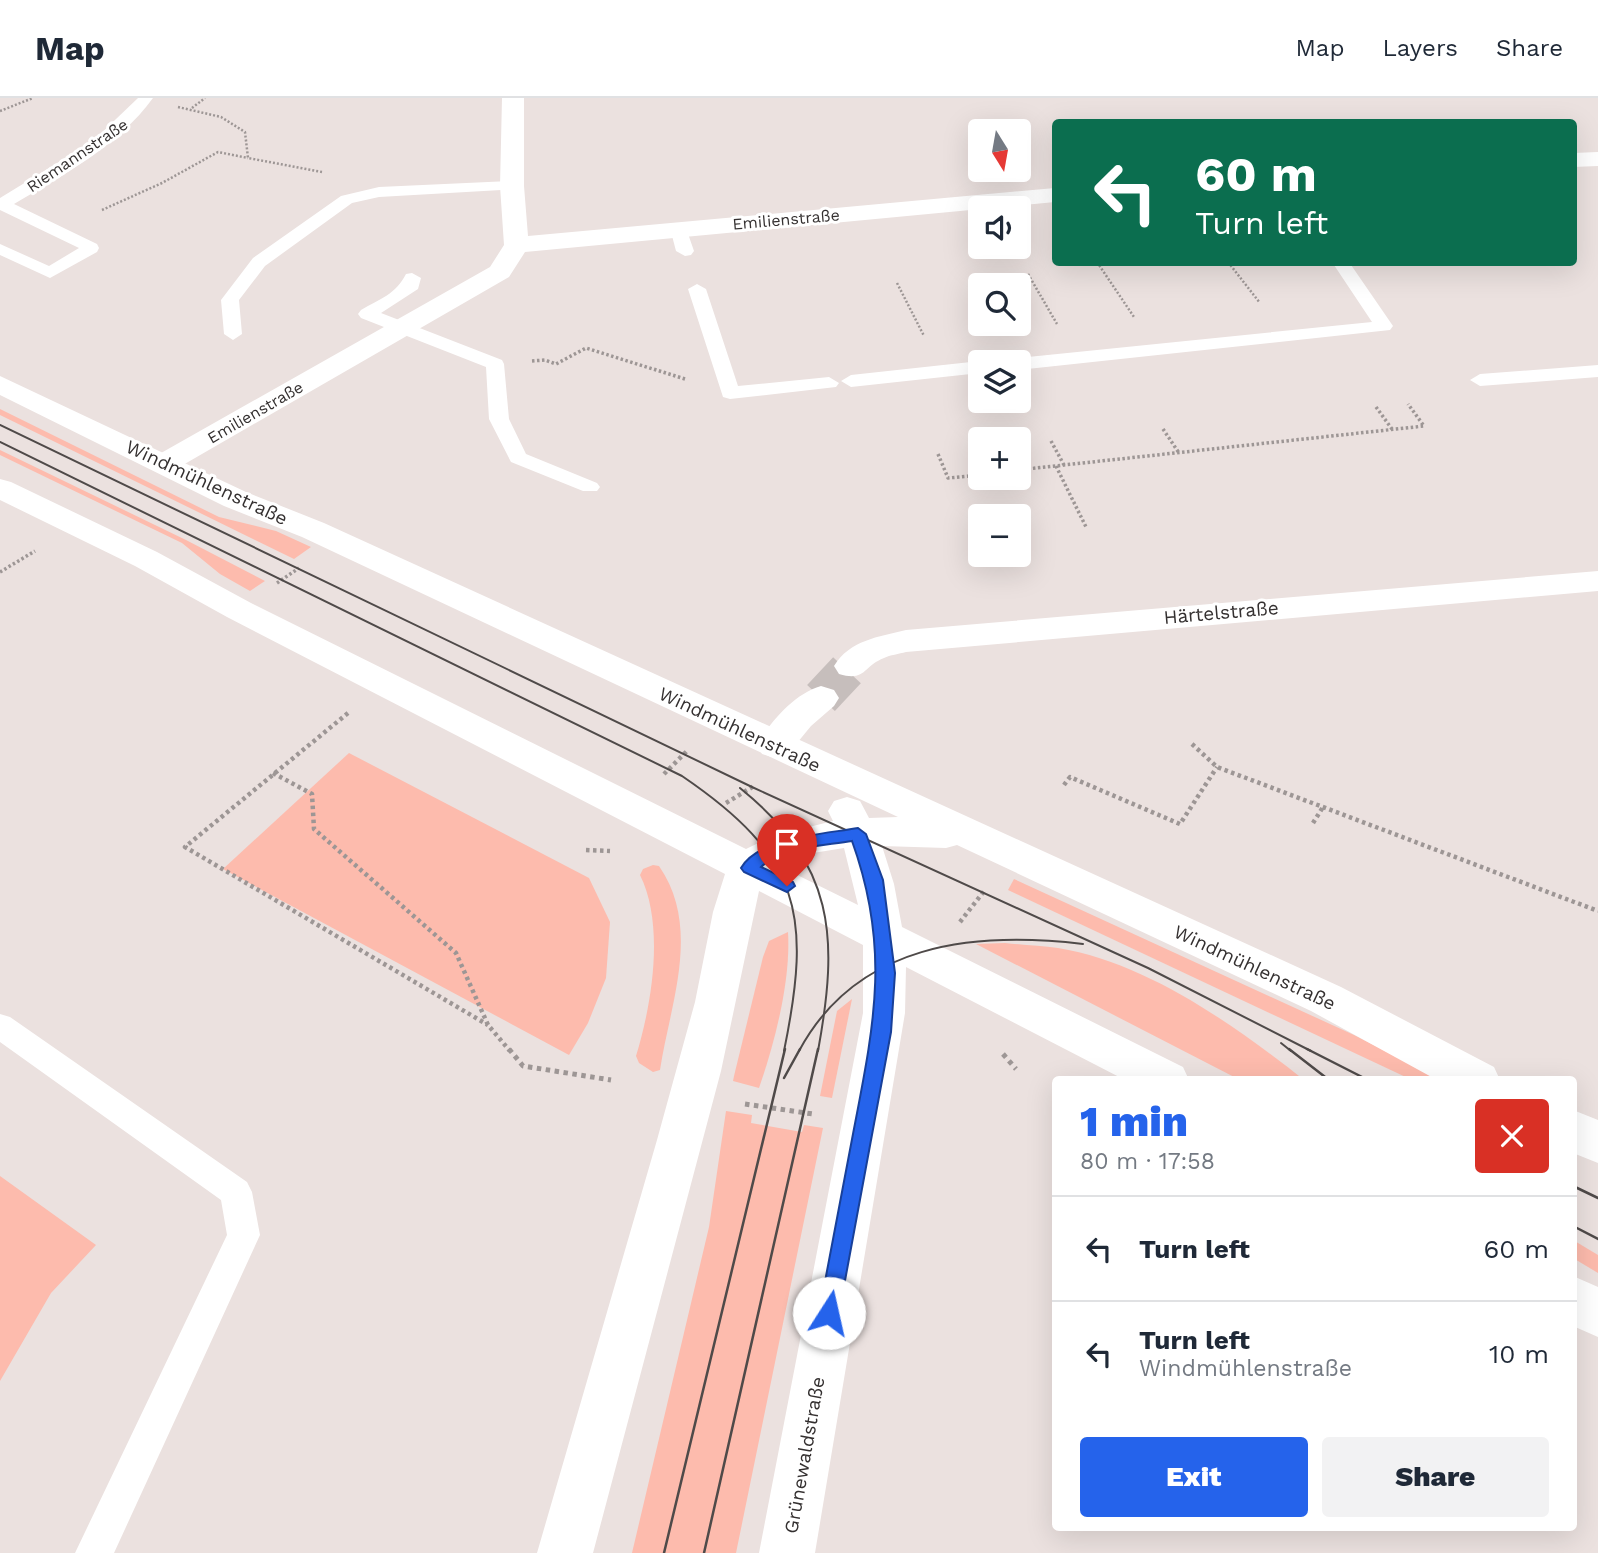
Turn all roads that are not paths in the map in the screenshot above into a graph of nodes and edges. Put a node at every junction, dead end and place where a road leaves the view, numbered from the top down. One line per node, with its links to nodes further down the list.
1 (513, 98): 5 (street)
2 (144, 101): 7 (lane, Riemannstraße)
3 (1598, 159): 4 (street)
4 (1577, 160)
5 (512, 186): 8 (street); 14 (lane)
6 (1052, 195): 8 (street, Emilienstraße)
7 (1, 205): 9 (lane, Riemannstraße)
8 (516, 245): 13 (street, Emilienstraße)
9 (0, 249)
10 (1343, 266): 15 (lane)
11 (412, 278): 13 (lane)
12 (696, 289): 20 (lane)
13 (403, 327): 22 (street, Emilienstraße); 24 (lane)
14 (233, 334)
15 (1031, 362)
16 (968, 368): 19 (lane)
17 (1598, 371): 18 (lane)
18 (1480, 380)
19 (851, 381)
20 (830, 383)
21 (0, 384): 22 (street, Windmühlenstraße)
22 (165, 463): 28 (street, Windmühlenstraße)
23 (0, 488): 31 (street)
24 (590, 488)
25 (1598, 581): 26 (street, Härtelstraße)
26 (851, 666)
27 (821, 698): 28 (street)
28 (789, 752): 29 (street, Grünewaldstraße); 30 (street, Windmühlenstraße)
29 (858, 834): 30 (street); 31 (street); 32 (street, Grünewaldstraße)
30 (992, 866): 35 (street, Windmühlenstraße)
31 (749, 868): 32 (street); 41 (street)
32 (883, 934): 34 (street); 42 (street, Grünewaldstraße)
33 (0, 1026): 40 (lane)
34 (1159, 1076)
35 (1470, 1076)
36 (1577, 1132): 37 (street)
37 (1598, 1143)
38 (1577, 1301): 39 (street)
39 (1598, 1313)
40 (94, 1553)
41 (565, 1553)
42 (787, 1553)

